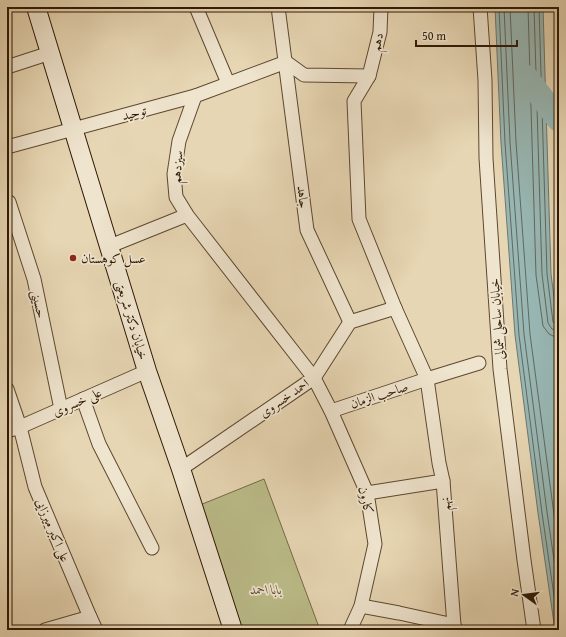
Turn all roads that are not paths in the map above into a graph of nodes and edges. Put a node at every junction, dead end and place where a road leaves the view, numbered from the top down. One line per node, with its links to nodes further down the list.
1 (36, 7): 6 (street, خیابان دکتر شریعتی)
2 (196, 7): 10 (street)
3 (278, 7): 7 (street, جاهد)
4 (381, 7): 9 (street, دهم)
5 (480, 7): 40 (street, خیابان ساحلی شمالی)
6 (50, 53): 8 (street); 12 (street, خیابان دکتر شریعتی)
7 (286, 62): 9 (street); 10 (street); 18 (street, جاهد)
8 (7, 67)
9 (369, 76): 17 (street, دهم)
10 (228, 83): 11 (street)
11 (194, 96): 12 (street, توحید); 15 (street, سیزدهم)
12 (74, 130): 13 (street, توحید); 16 (street, خیابان دکتر شریعتی)
13 (7, 147)
14 (9, 202): 25 (street, حسینی)
15 (187, 215): 16 (street); 21 (street, سیزدهم)
16 (110, 246): 20 (street, خیابان دکتر شریعتی)
17 (395, 308): 18 (street); 22 (street, نهم)
18 (350, 322): 21 (street, احمد خسروی)
19 (479, 363): 22 (street, صاحب الزمان)
20 (147, 371): 24 (street, علی خسروی); 29 (street, خیابان دکتر شریعتی)
21 (314, 378): 26 (street, کارون); 29 (street, احمد خسروی)
22 (427, 379): 26 (street, صاحب الزمان); 30 (street, نهم)
23 (7, 389): 27 (street, علی اکبر میرزایی)
24 (83, 400): 25 (street, علی خسروی); 32 (street)
25 (61, 409): 27 (street, علی خسروی)
26 (332, 411): 31 (street, کارون)
27 (20, 427): 28 (street, علی خسروی); 34 (street, علی اکبر میرزایی)
28 (7, 431)
29 (181, 469): 38 (street, خیابان دکتر شریعتی)
30 (443, 481): 31 (street); 35 (street, نهم)
31 (367, 493): 33 (street, کارون)
32 (152, 548)
33 (361, 606): 35 (street); 39 (street, کارون)
34 (90, 617): 36 (street); 37 (street, علی اکبر میرزایی)
35 (455, 628)
36 (45, 630)
37 (96, 630)
38 (233, 630)
39 (350, 630)
40 (534, 630)

